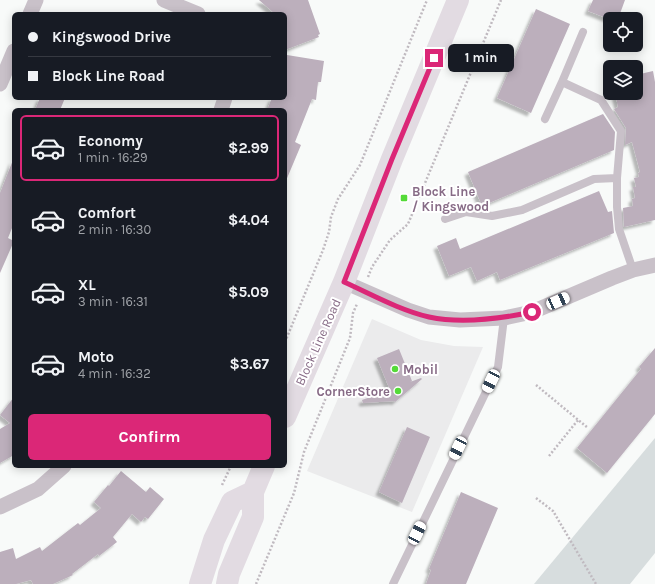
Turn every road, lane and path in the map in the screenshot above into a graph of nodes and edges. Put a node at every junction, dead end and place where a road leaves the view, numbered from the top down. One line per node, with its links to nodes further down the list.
1 (36, 0): 6 (street)
2 (164, 0): 7 (street)
3 (426, 0): 21 (path)
4 (458, 0): 18 (street, Block Line Road)
5 (501, 0): 16 (path)
6 (31, 12)
7 (193, 12)
8 (583, 32): 10 (lane)
9 (12, 56): 11 (street)
10 (562, 82): 12 (lane); 13 (lane)
11 (0, 84)
12 (545, 119)
13 (617, 178): 14 (lane); 17 (lane)
14 (445, 219)
15 (655, 265): 17 (street)
16 (372, 267)
17 (633, 270): 20 (street)
18 (344, 282): 20 (street); 23 (street, Block Line Road)
19 (353, 313): 34 (path)
20 (504, 318): 35 (lane)
21 (287, 337)
22 (536, 386): 24 (path)
23 (287, 412)
24 (578, 420): 25 (path); 26 (path)
25 (588, 428)
26 (549, 456)
27 (62, 468): 31 (street)
28 (263, 468): 29 (street)
29 (253, 492): 32 (street); 33 (street)
30 (536, 498): 36 (path)
31 (0, 506)
32 (200, 584)
33 (227, 584)
34 (256, 584)
35 (393, 584)
36 (596, 584)

